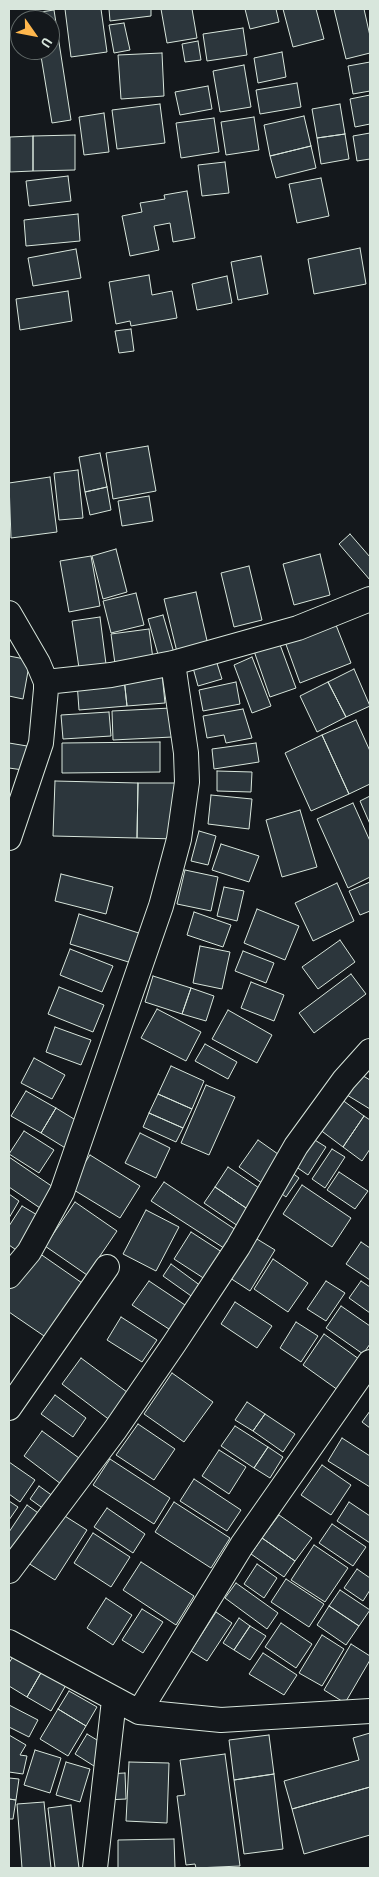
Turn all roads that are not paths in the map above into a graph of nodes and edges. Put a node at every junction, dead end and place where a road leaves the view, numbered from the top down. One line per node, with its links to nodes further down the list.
1 (370, 600): 3 (street)
2 (9, 613): 4 (street)
3 (173, 662): 4 (street); 8 (street)
4 (46, 682): 5 (street)
5 (9, 838)
6 (370, 1051): 11 (street)
7 (107, 1267): 10 (street)
8 (9, 1276)
9 (370, 1362): 15 (street)
10 (9, 1408)
11 (9, 1571)
12 (9, 1642): 13 (street)
13 (114, 1700): 15 (street); 16 (street)
14 (370, 1711): 15 (street)
15 (138, 1712)
16 (95, 1868)

